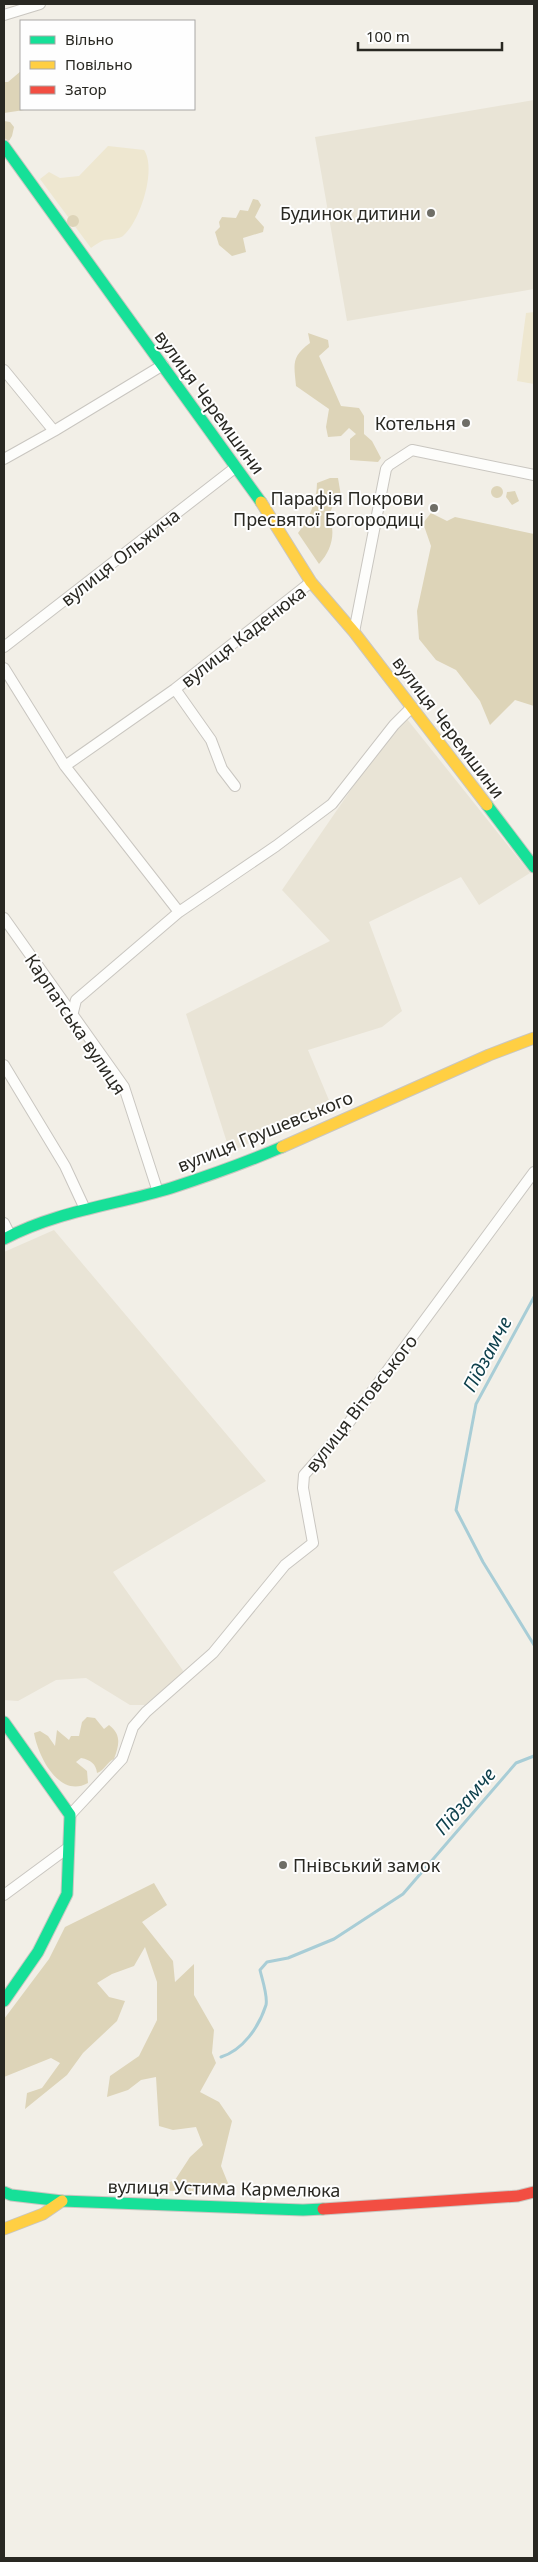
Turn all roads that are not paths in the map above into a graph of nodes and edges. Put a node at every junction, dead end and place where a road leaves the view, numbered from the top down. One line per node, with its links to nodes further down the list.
1 (40, 4): 2 (street)
2 (4, 15)
3 (4, 146): 4 (street, вулиця Черемшини)
4 (7, 159): 5 (street, вулиця Черемшини)
5 (163, 365): 7 (street); 9 (street, вулиця Черемшини)
6 (4, 370): 7 (street)
7 (54, 432): 8 (street)
8 (4, 459)
9 (236, 467): 11 (street, вулиця Черемшини); 13 (street, вулиця Ольжича)
10 (534, 475): 12 (street)
11 (310, 582): 12 (street, вулиця Черемшини); 15 (street, вулиця Каденюка)
12 (354, 632): 16 (street, вулиця Черемшини)
13 (4, 647)
14 (4, 668): 17 (street)
15 (175, 689): 17 (street, вулиця Каденюка); 18 (street, вулиця Каденюка)
16 (412, 707): 19 (street, вулиця Черемшини); 21 (street)
17 (65, 766): 21 (street)
18 (236, 786)
19 (529, 854): 20 (street, вулиця Черемшини)
20 (534, 867)
21 (179, 912): 23 (street)
22 (4, 918): 23 (street, Карпатська вулиця)
23 (72, 1016): 27 (street, Карпатська вулиця)
24 (534, 1038): 27 (street, вулиця Грушевського)
25 (4, 1065): 28 (street)
26 (534, 1172): 32 (street, вулиця Вітовського)
27 (158, 1192): 28 (street, вулиця Грушевського)
28 (86, 1209): 30 (street, вулиця Грушевського)
29 (4, 1223): 30 (street)
30 (7, 1237)
31 (4, 1722): 32 (street)
32 (70, 1815): 33 (street)
33 (69, 1847): 34 (street); 35 (street)
34 (4, 1896)
35 (4, 2001)
36 (4, 2192): 38 (street, вулиця Устима Кармелюка)
37 (534, 2192): 38 (street, вулиця Устима Кармелюка)
38 (62, 2201): 39 (street)
39 (4, 2229)

